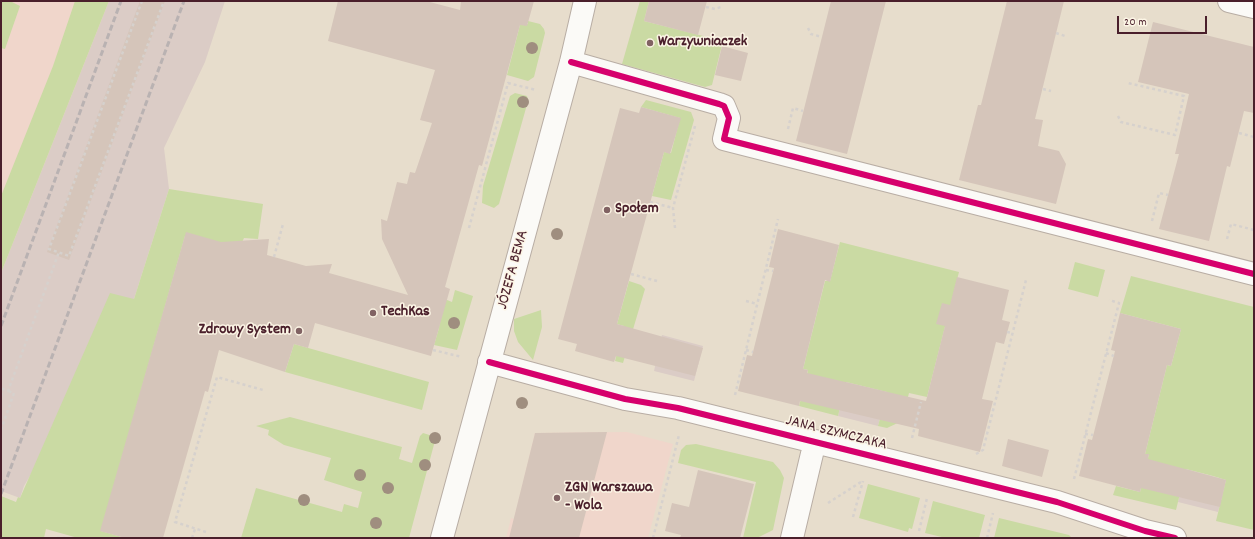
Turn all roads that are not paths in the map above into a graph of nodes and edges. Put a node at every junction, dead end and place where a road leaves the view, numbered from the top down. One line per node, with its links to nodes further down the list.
1 (585, 1): 4 (street, JÓZEFA BEMA)
2 (1229, 1): 3 (street)
3 (1254, 7)
4 (571, 62): 5 (street); 6 (street, JÓZEFA BEMA)
5 (1254, 274)
6 (489, 362): 7 (street, JANA SZYMCZAKA); 8 (street, JÓZEFA BEMA)
7 (815, 441): 9 (street); 10 (street, JANA SZYMCZAKA)
8 (442, 538)
9 (792, 538)
10 (1175, 538)

